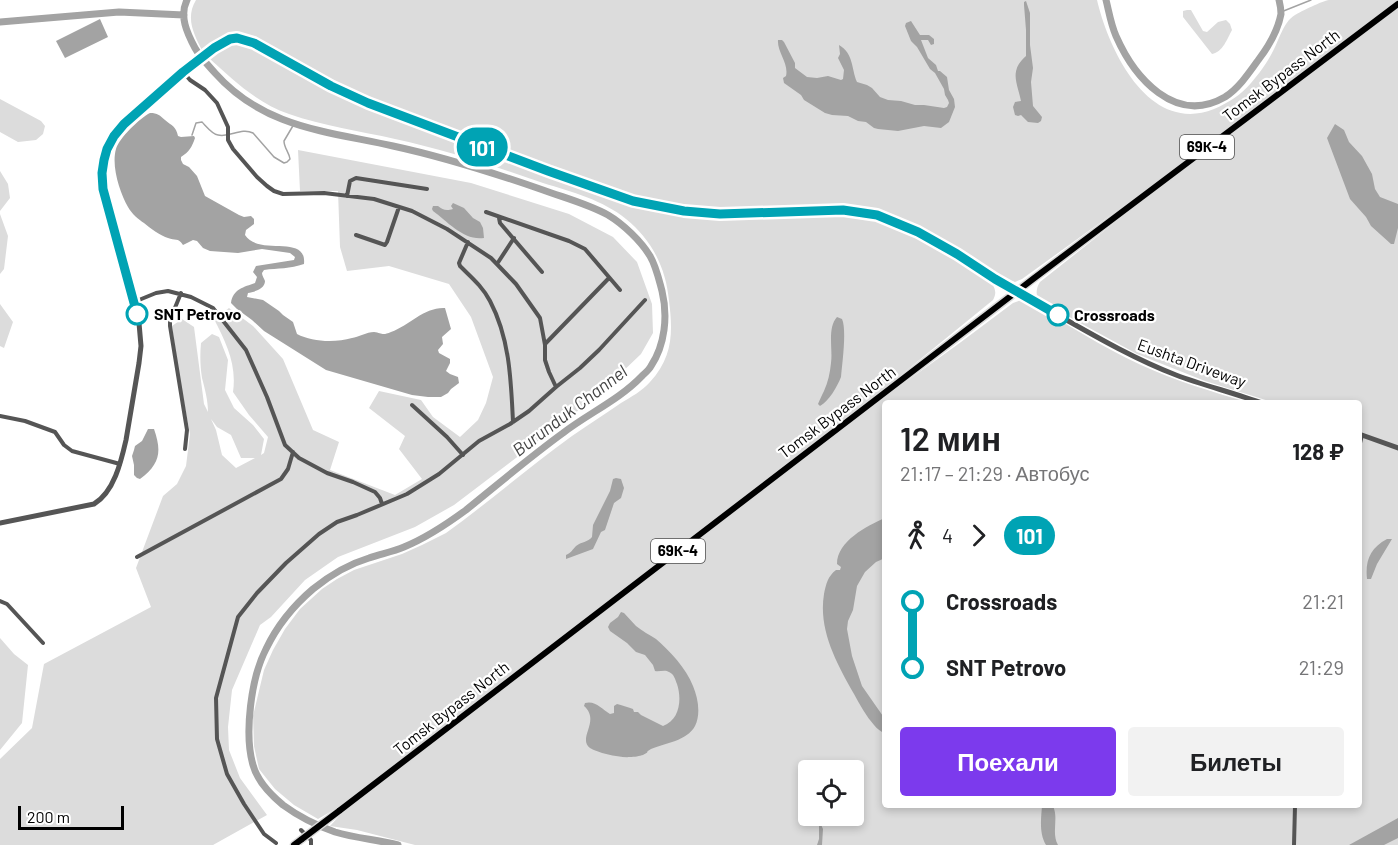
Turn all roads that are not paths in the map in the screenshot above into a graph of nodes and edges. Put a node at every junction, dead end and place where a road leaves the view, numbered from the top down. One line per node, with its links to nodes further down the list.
1 (1398, 4): 15 (main road, Tomsk Bypass North / 69К-4)
2 (183, 72): 4 (street); 15 (street, Eushta Driveway); 18 (street, Eushta Driveway)
3 (427, 189): 4 (street)
4 (346, 196): 5 (street)
5 (399, 207): 8 (street); 10 (street)
6 (486, 212): 7 (street)
7 (499, 217): 9 (street); 13 (street)
8 (356, 235)
9 (514, 238): 11 (street); 12 (street)
10 (468, 242): 11 (street); 24 (street)
11 (497, 264): 19 (street)
12 (542, 272)
13 (609, 278): 14 (street); 19 (street)
14 (620, 290)
15 (1017, 291): 21 (street, Eushta Driveway); 39 (main road, Tomsk Bypass North / 69К-4, bridge)
16 (181, 293): 18 (street); 27 (street); 28 (street)
17 (645, 300): 20 (street)
18 (134, 302): 30 (street, Eushta Driveway)
19 (545, 345): 20 (street)
20 (556, 387): 24 (street)
21 (1252, 400)
22 (412, 405): 29 (street)
23 (0, 416): 30 (street)
24 (513, 422): 29 (street)
25 (1362, 436): 26 (street)
26 (1398, 448)
27 (185, 449)
28 (292, 452): 31 (street); 33 (street)
29 (463, 455): 31 (street)
30 (120, 464): 32 (street, Eushta Driveway)
31 (382, 504): 38 (street)
32 (0, 523)
33 (137, 557)
34 (0, 601): 35 (street)
35 (44, 643)
36 (1295, 808): 41 (street)
37 (302, 830): 40 (street)
38 (276, 843)
39 (294, 845)
40 (311, 845)
41 (1294, 845)

